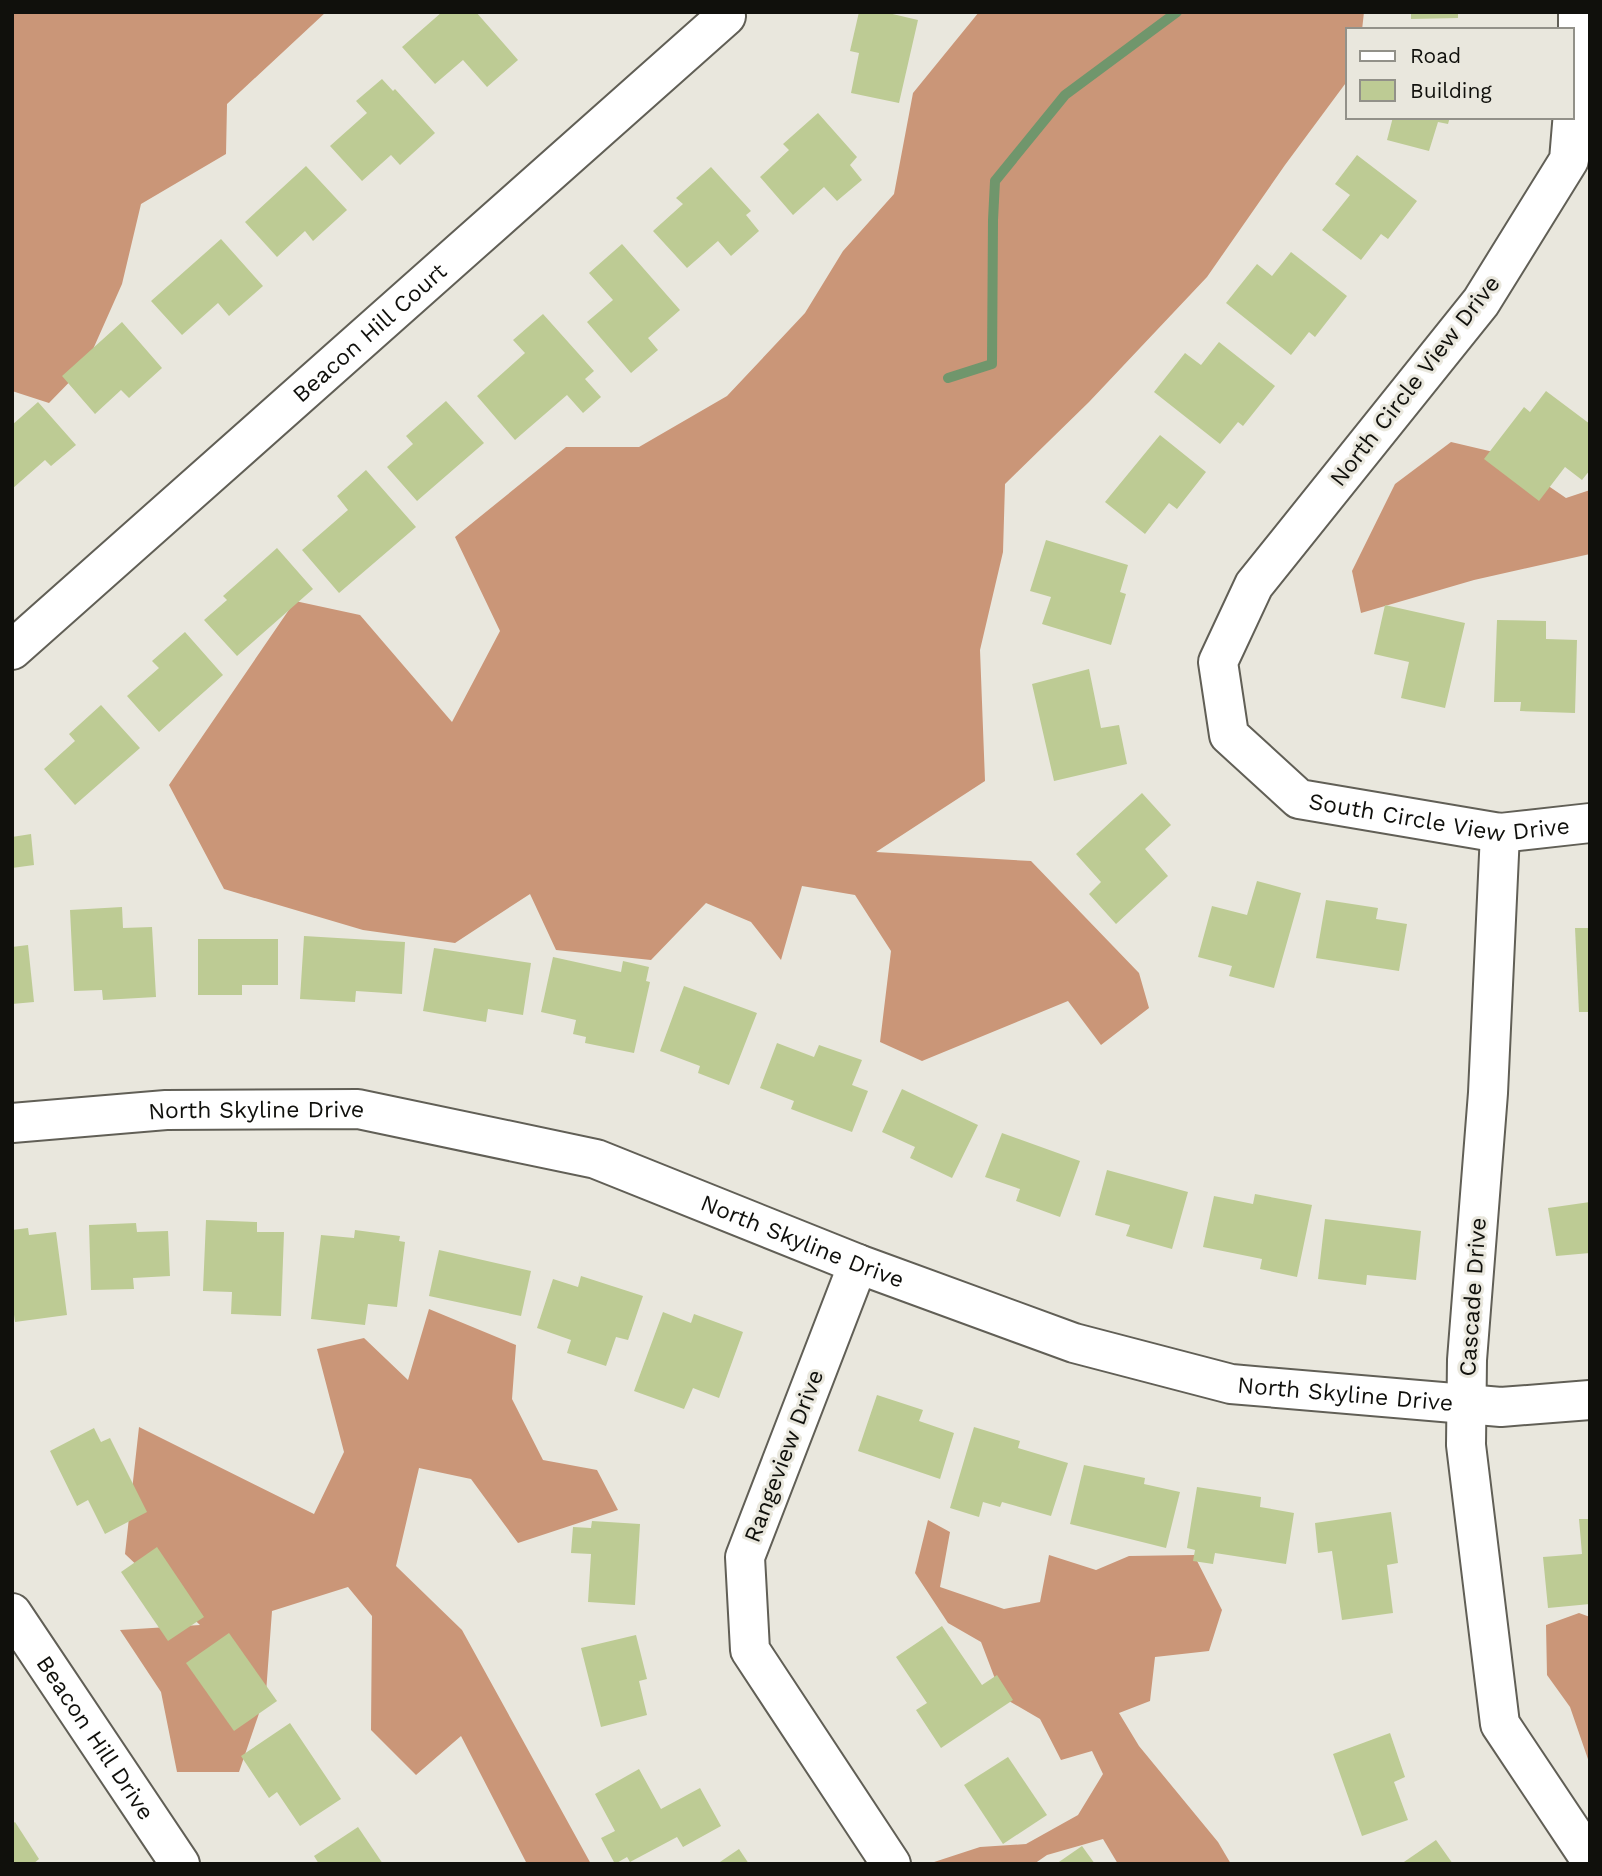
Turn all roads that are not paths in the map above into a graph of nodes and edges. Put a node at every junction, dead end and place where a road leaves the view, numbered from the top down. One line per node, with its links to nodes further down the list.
1 (1578, 12): 3 (street, North Circle View Drive)
2 (726, 16): 5 (street, Beacon Hill Court)
3 (1574, 101)
4 (1572, 119): 6 (street, North Circle View Drive)
5 (12, 650)
6 (1229, 735): 8 (street, South Circle View Drive)
7 (1590, 822): 8 (street, South Circle View Drive)
8 (1500, 833): 12 (street, Cascade Drive)
9 (12, 1123): 10 (street, North Skyline Drive)
10 (858, 1264): 12 (street, North Skyline Drive); 16 (street, Rangeview Drive)
11 (1590, 1400): 12 (street, North Skyline Drive)
12 (1465, 1405): 14 (street, Cascade Drive)
13 (12, 1613): 15 (street, Beacon Hill Drive)
14 (1590, 1859)
15 (180, 1864)
16 (891, 1864)

